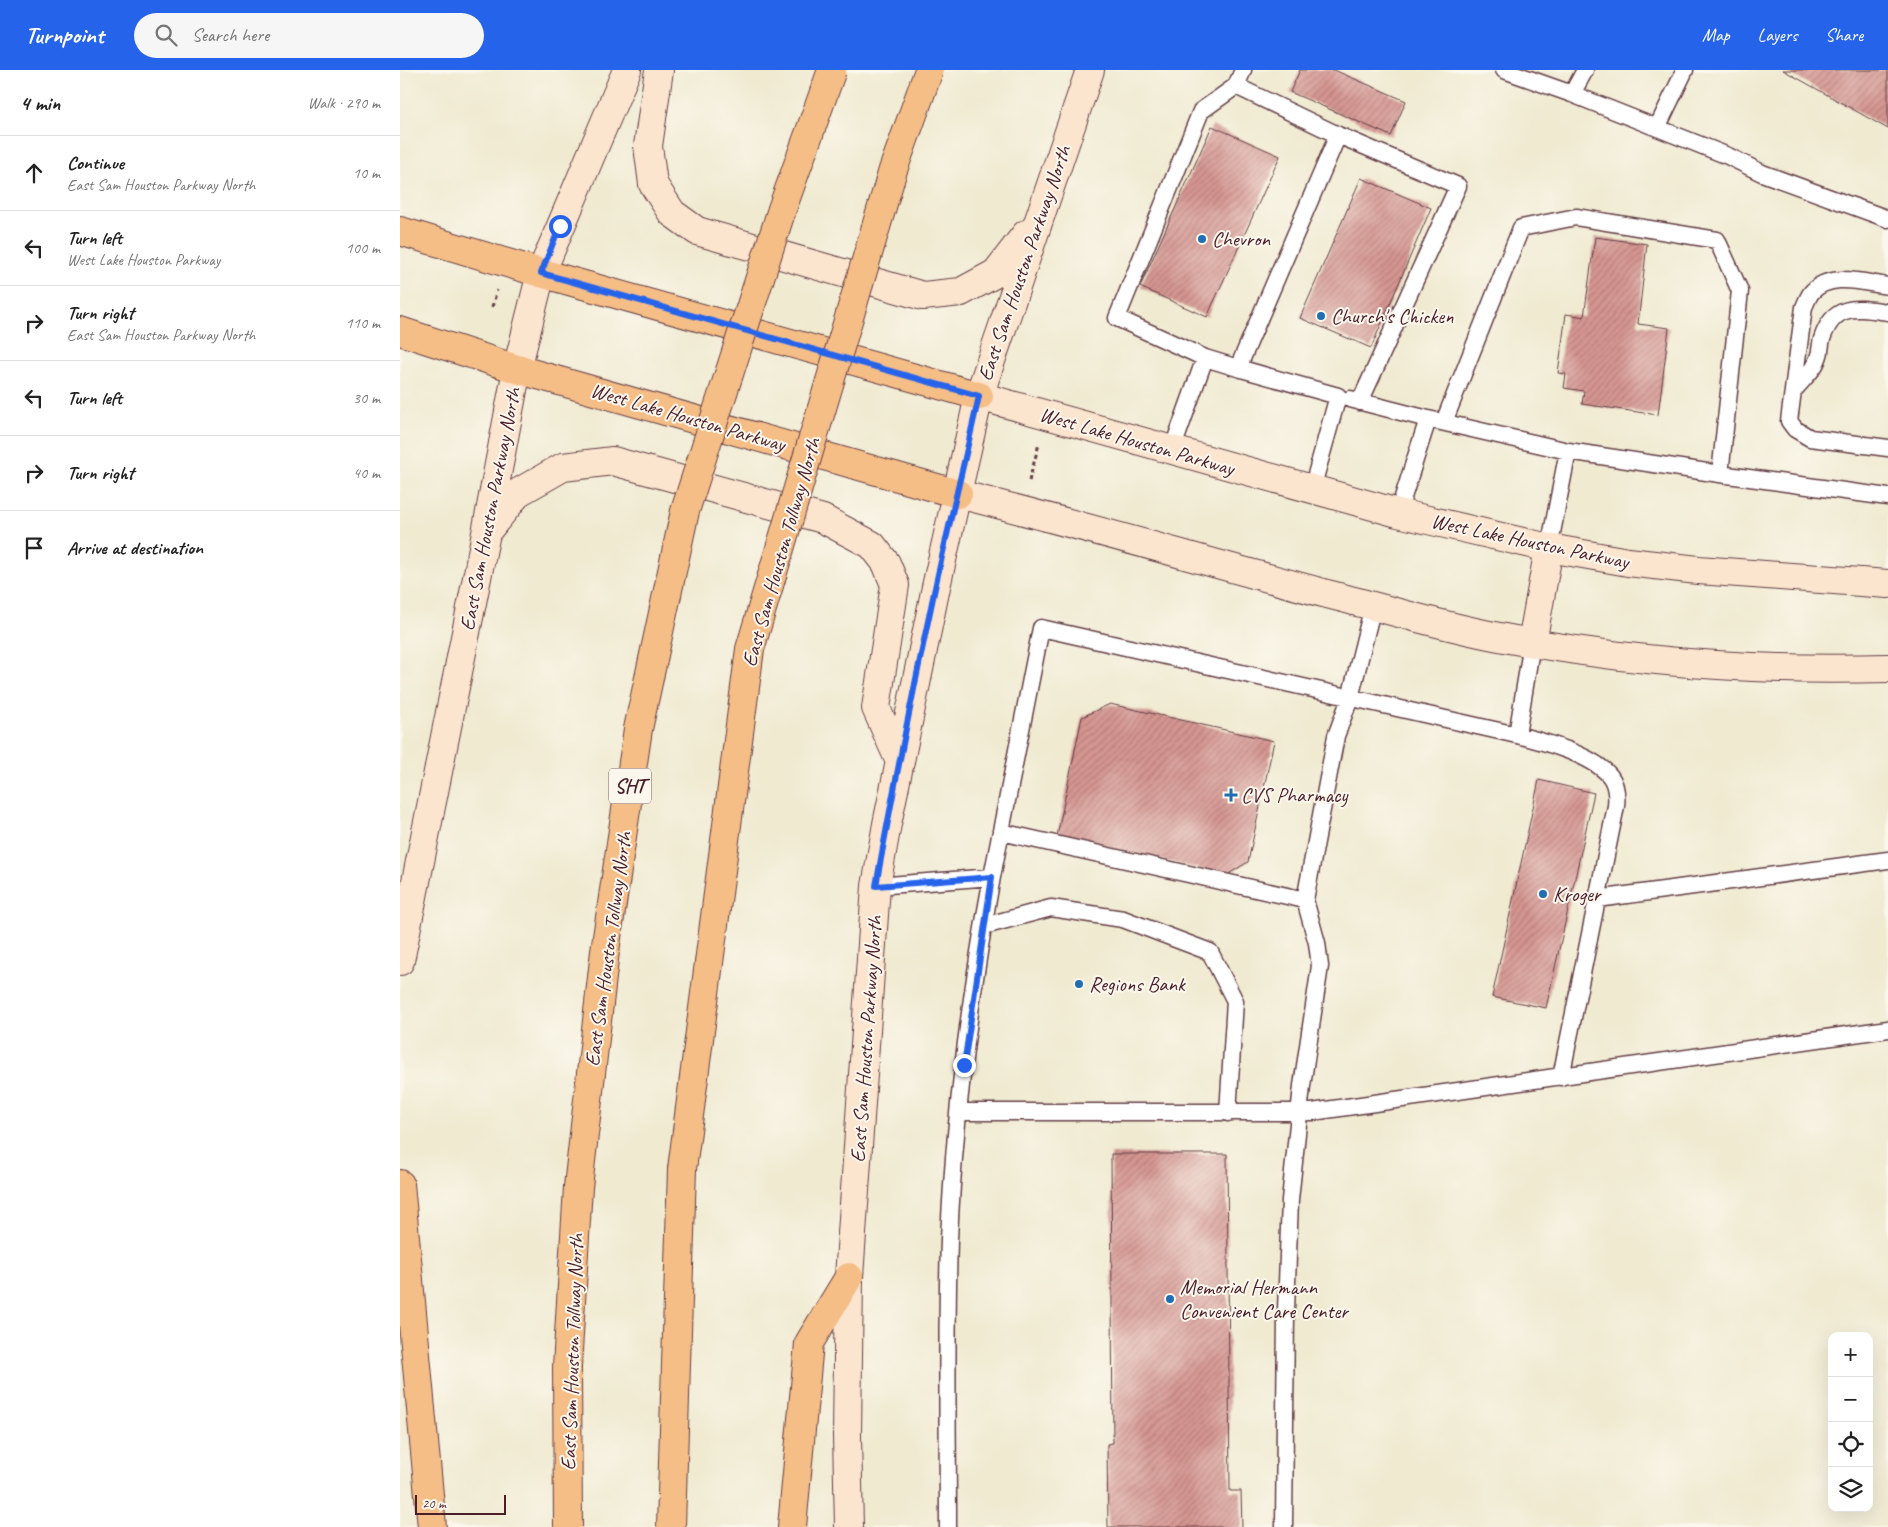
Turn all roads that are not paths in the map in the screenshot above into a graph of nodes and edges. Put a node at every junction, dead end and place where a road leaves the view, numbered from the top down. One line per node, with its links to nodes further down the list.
1 (626, 70): 17 (main road, East Sam Houston Parkway North)
2 (659, 70): 14 (main road)
3 (832, 70): 62 (main road, East Sam Houston Tollway North / SHT, bridge)
4 (929, 70): 63 (main road, East Sam Houston Tollway North, bridge)
5 (1090, 70): 14 (main road, East Sam Houston Parkway North)
6 (1243, 70): 10 (lane)
7 (1504, 70): 11 (lane)
8 (1585, 70): 11 (lane)
9 (1685, 70): 12 (lane)
10 (1236, 86): 13 (lane); 21 (lane)
11 (1572, 94): 12 (lane)
12 (1657, 128): 15 (lane)
13 (1338, 135): 22 (lane); 27 (lane)
14 (1040, 216): 25 (main road, East Sam Houston Parkway North)
15 (1888, 218)
16 (400, 231): 17 (main road, West Lake Houston Parkway)
17 (541, 273): 23 (main road, East Sam Houston Parkway North); 25 (main road, West Lake Houston Parkway)
18 (1888, 286): 24 (lane)
19 (1888, 312): 24 (lane)
20 (400, 331): 23 (main road, West Lake Houston Parkway)
21 (1205, 358): 22 (lane); 30 (lane)
22 (1238, 368): 26 (lane)
23 (517, 369): 34 (main road, West Lake Houston Parkway); 37 (main road, East Sam Houston Parkway North)
24 (1794, 390): 29 (lane)
25 (979, 396): 30 (main road, West Lake Houston Parkway); 34 (main road, East Sam Houston Parkway North)
26 (1338, 396): 27 (lane); 33 (lane)
27 (1360, 402): 28 (lane)
28 (1436, 421): 31 (lane); 32 (lane); 36 (lane)
29 (1888, 448)
30 (1172, 450): 33 (main road, West Lake Houston Parkway)
31 (1568, 451): 32 (lane); 38 (lane)
32 (1720, 474): 35 (lane)
33 (1312, 490): 36 (main road, West Lake Houston Parkway)
34 (958, 494): 40 (main road, West Lake Houston Parkway); 45 (main road, East Sam Houston Parkway North)
35 (1888, 497)
36 (1398, 513): 38 (main road, West Lake Houston Parkway)
37 (486, 533): 45 (main road); 53 (main road, East Sam Houston Parkway North)
38 (1549, 548): 39 (main road, West Lake Houston Parkway); 41 (main road)
39 (1888, 584)
40 (1372, 606): 41 (main road, West Lake Houston Parkway); 43 (lane)
41 (1532, 643): 42 (main road, West Lake Houston Parkway); 44 (lane)
42 (1888, 668)
43 (1350, 698): 44 (lane); 46 (lane); 51 (lane)
44 (1517, 735): 50 (lane)
45 (900, 762): 49 (main road, East Sam Houston Parkway North)
46 (1001, 832): 48 (lane); 51 (lane)
47 (1888, 860): 50 (lane)
48 (992, 877): 49 (lane); 52 (lane)
49 (876, 886): 60 (main road, East Sam Houston Parkway North)
50 (1597, 899): 55 (lane)
51 (1305, 900): 58 (lane)
52 (984, 926): 56 (lane); 57 (lane)
53 (400, 961)
54 (1888, 1029): 55 (lane)
55 (1561, 1077): 58 (lane)
56 (959, 1112): 57 (lane); 66 (lane)
57 (1228, 1113): 58 (lane)
58 (1298, 1113): 67 (lane)
59 (400, 1184): 61 (main road)
60 (848, 1277): 64 (main road); 65 (main road, East Sam Houston Parkway North)
61 (432, 1527)
62 (568, 1527)
63 (671, 1527)
64 (792, 1527)
65 (849, 1527)
66 (948, 1527)
67 (1284, 1527)

